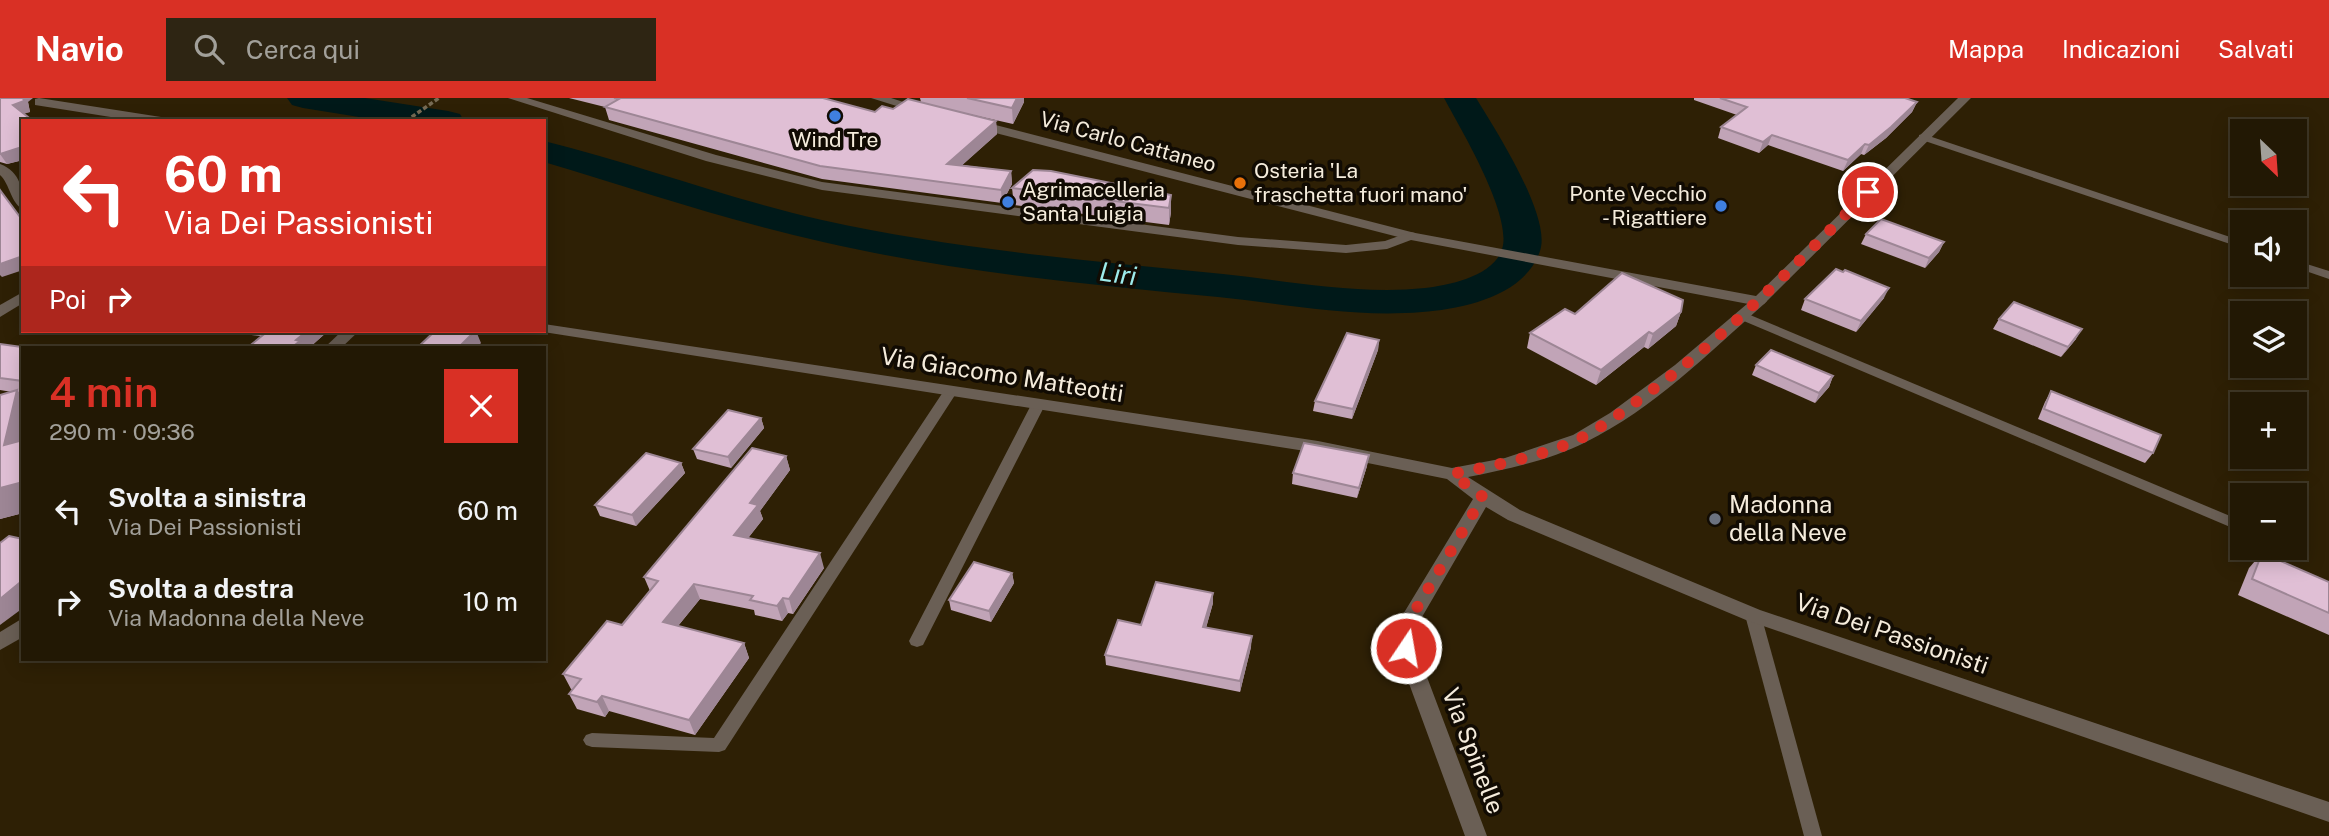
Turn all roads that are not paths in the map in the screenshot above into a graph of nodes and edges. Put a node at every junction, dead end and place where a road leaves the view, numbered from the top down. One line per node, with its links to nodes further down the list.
1 (514, 98): 11 (street)
2 (877, 98): 5 (street)
3 (1965, 98): 8 (street)
4 (39, 102): 6 (street)
5 (942, 115)
6 (148, 119)
7 (969, 122): 11 (street, Via Carlo Cattaneo)
8 (1923, 137): 12 (lane); 16 (street)
9 (0, 168): 10 (street)
10 (21, 200)
11 (1409, 236): 16 (street, Via Carlo Cattaneo)
12 (2230, 241)
13 (2307, 267): 14 (lane)
14 (2329, 275)
15 (21, 297): 17 (street)
16 (1759, 302): 18 (street)
17 (0, 312)
18 (1743, 316): 24 (street); 26 (lane)
19 (546, 329): 22 (street, Via Giacomo Matteotti)
20 (349, 333): 21 (street)
21 (334, 346)
22 (950, 392): 23 (street, Via Giacomo Matteotti); 31 (lane)
23 (1038, 405): 24 (street, Via Giacomo Matteotti); 29 (lane)
24 (1452, 474): 25 (street, Via Dei Passionisti)
25 (1483, 497): 27 (street, Via Dei Passionisti); 33 (street, Via Spinelle)
26 (2230, 522)
27 (1753, 615): 32 (street, Via Dei Passionisti); 34 (lane)
28 (21, 627): 30 (street)
29 (917, 641)
30 (0, 642)
31 (592, 740)
32 (2329, 812)
33 (1476, 836)
34 (1813, 836)

